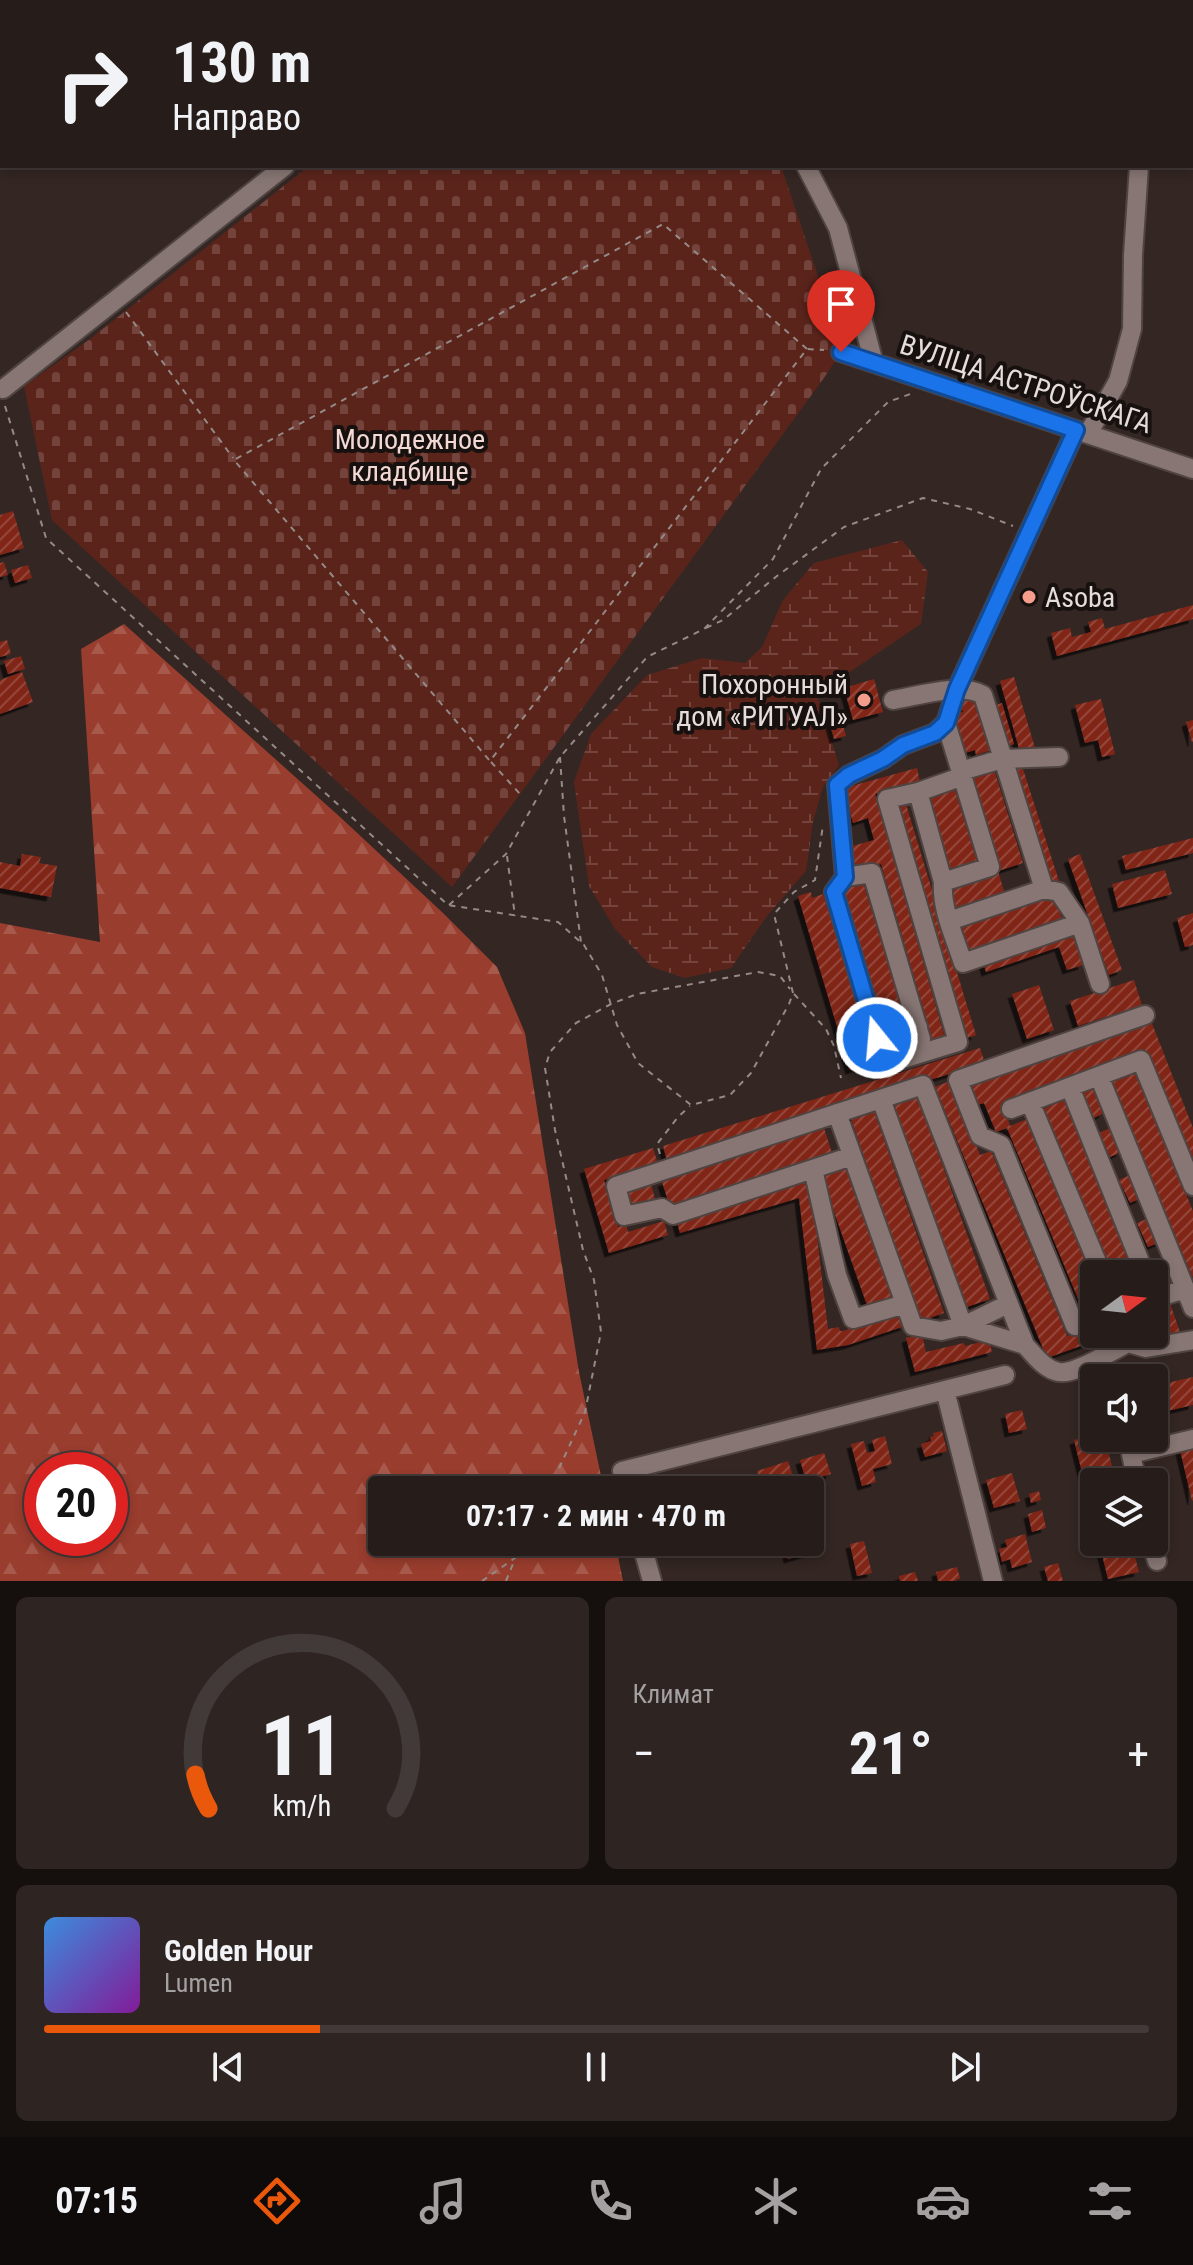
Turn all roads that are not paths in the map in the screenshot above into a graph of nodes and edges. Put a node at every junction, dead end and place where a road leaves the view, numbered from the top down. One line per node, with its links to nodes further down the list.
1 (282, 168): 6 (street)
2 (807, 168): 5 (street)
3 (1139, 168): 7 (street)
4 (841, 352): 5 (street, ВУЛІЦА АСТРОЎСКАГА)
5 (874, 363): 7 (street, ВУЛІЦА АСТРОЎСКАГА)
6 (3, 389)
7 (1082, 432): 8 (street, ВУЛІЦА АСТРОЎСКАГА); 9 (street)
8 (1193, 469)
9 (957, 689): 10 (street); 11 (street); 13 (street)
10 (893, 700)
11 (946, 723): 14 (street); 16 (street)
12 (1059, 757): 13 (street)
13 (1002, 759): 14 (street); 18 (street)
14 (962, 774): 15 (street); 17 (street)
15 (918, 792): 17 (street); 24 (street)
16 (845, 877): 23 (street); 23 (street)
17 (943, 882): 19 (street)
18 (1044, 889): 19 (street); 20 (street)
19 (949, 921): 20 (street)
20 (1080, 923): 21 (street)
21 (1100, 984)
22 (1145, 1015): 42 (street)
23 (918, 1027): 24 (street)
24 (925, 1053): 25 (street)
25 (880, 1066)
26 (1099, 1076): 27 (street); 34 (street); 37 (street)
27 (1070, 1087): 29 (street); 36 (street)
28 (881, 1099): 31 (street); 40 (street); 43 (street)
29 (1030, 1102): 30 (street); 35 (street)
30 (1011, 1109)
31 (837, 1113): 32 (street); 33 (street)
32 (852, 1156): 33 (street); 39 (street)
33 (813, 1169): 39 (street)
34 (1193, 1186)
35 (1096, 1260)
36 (1139, 1260)
37 (1185, 1289): 38 (street); 41 (street)
38 (1168, 1294)
39 (905, 1304): 43 (street)
40 (1008, 1304): 43 (street); 45 (street)
41 (1193, 1308)
42 (1080, 1324)
43 (963, 1326): 45 (street)
44 (1193, 1340): 45 (street)
45 (1025, 1345)
46 (1005, 1375): 47 (street)
47 (945, 1390): 50 (street); 55 (street)
48 (1193, 1439): 49 (street)
49 (1134, 1468)
50 (624, 1476)
51 (645, 1556): 54 (street)
52 (1155, 1556): 53 (street)
53 (1157, 1561)
54 (652, 1581)
55 (993, 1581)

